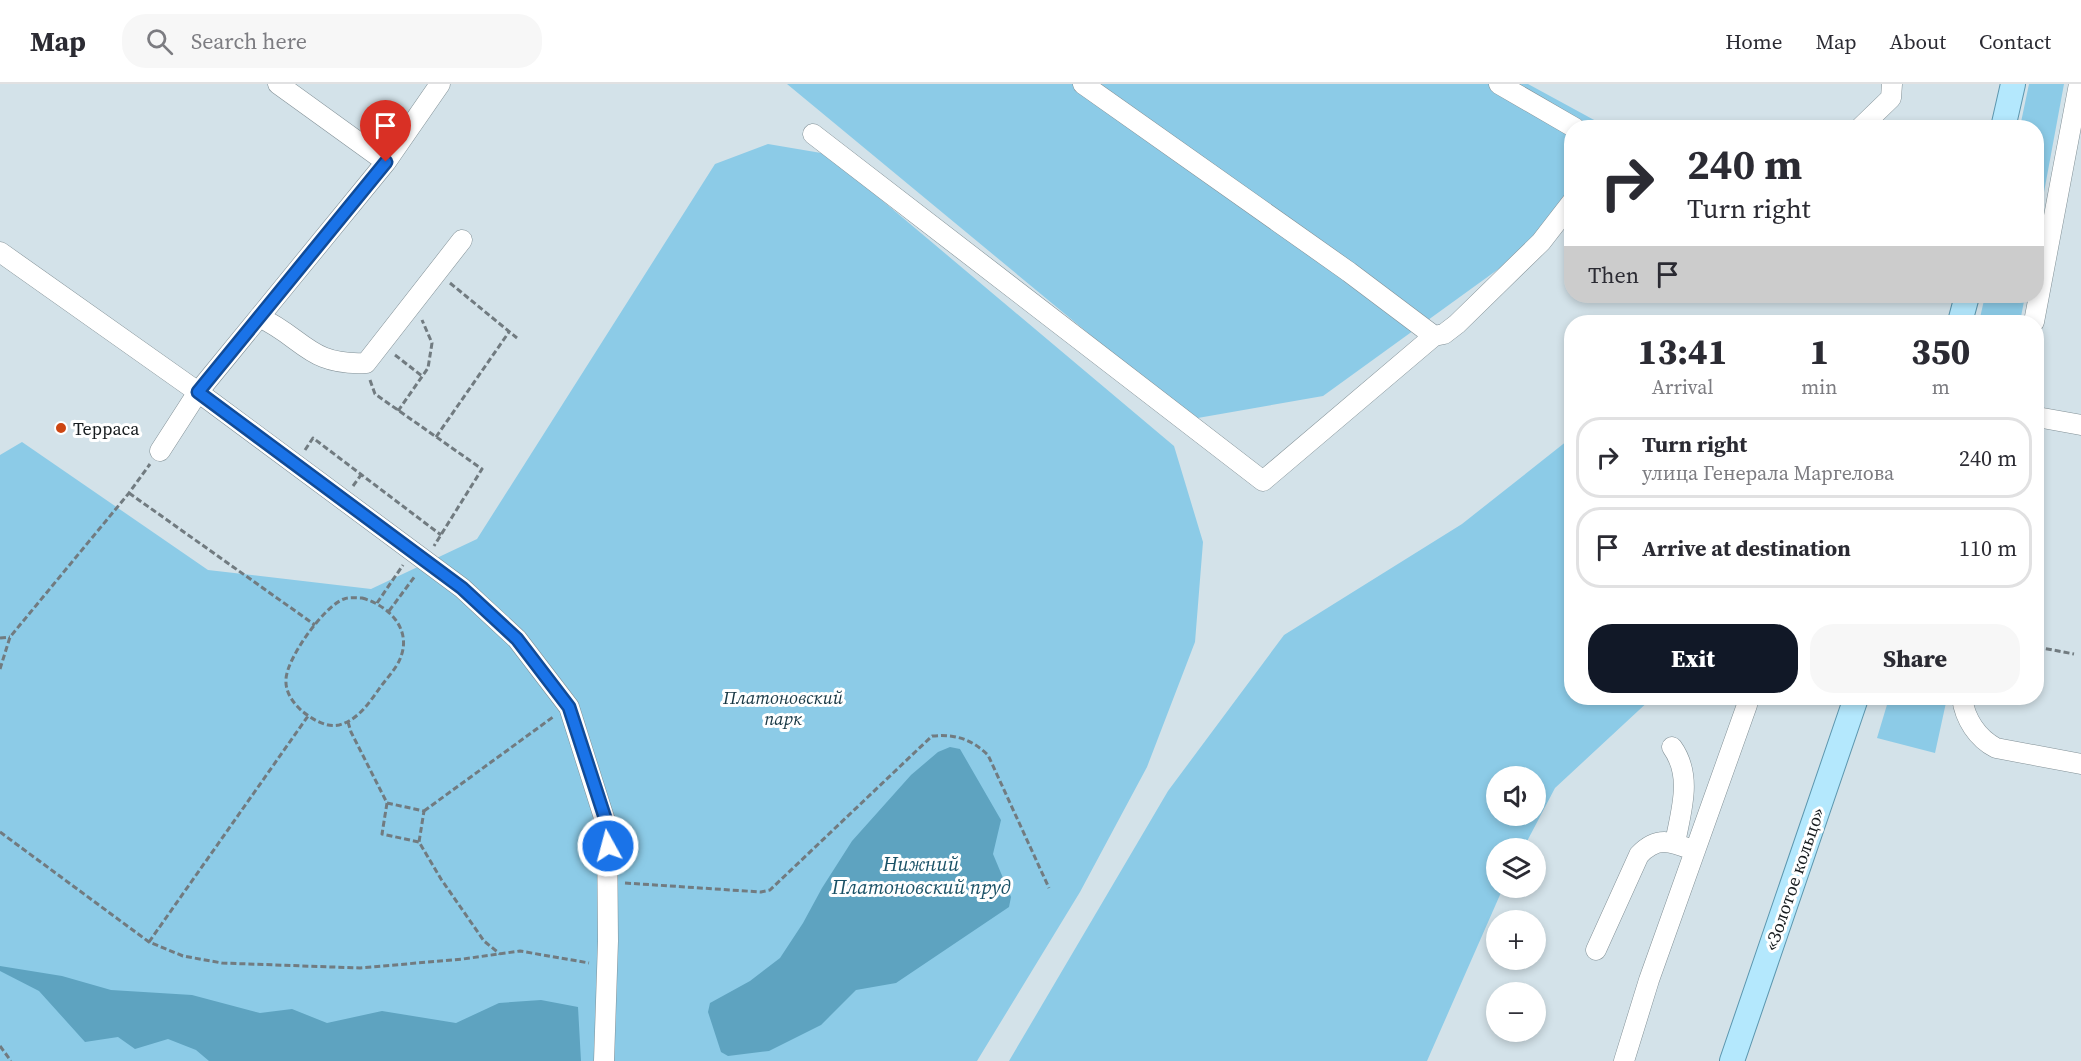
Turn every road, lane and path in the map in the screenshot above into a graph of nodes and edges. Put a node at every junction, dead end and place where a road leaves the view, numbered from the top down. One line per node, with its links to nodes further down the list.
1 (278, 84): 12 (street)
2 (440, 84): 12 (street)
3 (1083, 84): 21 (street)
4 (1499, 84): 10 (street)
5 (1892, 84): 8 (street)
6 (2013, 84): 9 (main road)
7 (2079, 84): 16 (street)
8 (1868, 120)
9 (2005, 120)
10 (1564, 122)
11 (813, 134): 21 (street)
12 (386, 162): 19 (street)
13 (1564, 212): 21 (street)
14 (462, 240): 17 (street)
15 (0, 252): 26 (street)
16 (2044, 269)
17 (437, 272): 18 (street); 20 (path)
18 (409, 308): 23 (street); 25 (path)
19 (259, 317): 24 (street); 26 (street)
20 (509, 332): 22 (path); 30 (path)
21 (1434, 336)
22 (517, 338)
23 (380, 345): 24 (street); 25 (path)
24 (366, 363): 27 (path)
25 (422, 376): 27 (path)
26 (198, 392): 31 (street); 62 (street)
27 (398, 411): 30 (path)
28 (2044, 418): 29 (street)
29 (2081, 425)
30 (436, 437): 36 (path)
31 (160, 451): 35 (path)
32 (304, 451): 33 (path)
33 (362, 474): 34 (path); 36 (path)
34 (352, 488)
35 (129, 493): 42 (path); 43 (path)
36 (441, 535): 37 (path)
37 (432, 550)
38 (407, 560): 40 (path)
39 (420, 570): 41 (path)
40 (377, 603): 41 (path); 42 (path)
41 (389, 611): 53 (path)
42 (315, 625): 52 (path)
43 (10, 637): 44 (path); 47 (path)
44 (0, 638)
45 (2044, 648): 46 (path)
46 (2074, 654)
47 (0, 669)
48 (1747, 705): 61 (street)
49 (1854, 705): 72 (main road, «Золотое кольцо»)
50 (1964, 705): 55 (street)
51 (558, 714): 57 (path)
52 (308, 716): 53 (path); 64 (path)
53 (348, 721): 56 (path)
54 (1672, 747): 60 (street)
55 (2081, 764)
56 (387, 803): 57 (path); 59 (path)
57 (424, 811): 59 (path)
58 (0, 832): 64 (path)
59 (419, 842): 66 (path)
60 (1675, 843): 61 (street); 65 (street)
61 (1695, 851): 71 (street)
62 (608, 882): 63 (path); 70 (street)
63 (1049, 888)
64 (149, 942): 66 (path)
65 (1596, 950)
66 (500, 954): 67 (path)
67 (596, 964)
68 (0, 1046): 69 (path)
69 (11, 1061)
70 (604, 1061)
71 (1624, 1061)
72 (1732, 1061)

